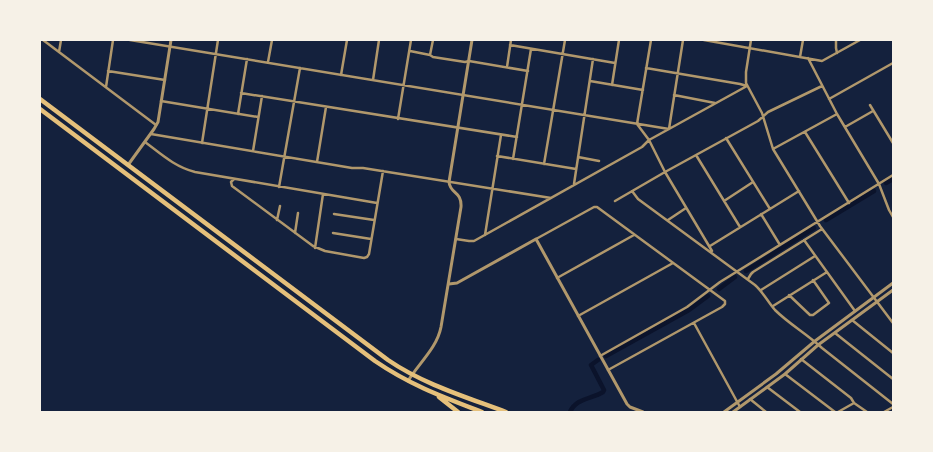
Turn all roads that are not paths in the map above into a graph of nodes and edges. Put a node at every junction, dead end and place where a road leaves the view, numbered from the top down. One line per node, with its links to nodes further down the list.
1 (43, 40): 29 (street)
2 (61, 40): 29 (street)
3 (113, 40): 45 (street)
4 (130, 40): 5 (street)
5 (136, 40): 25 (street)
6 (171, 40): 25 (street)
7 (218, 40): 31 (street)
8 (272, 40): 39 (street)
9 (346, 40): 48 (street)
10 (379, 40): 50 (street)
11 (411, 40): 28 (street)
12 (433, 40): 33 (street)
13 (472, 40): 38 (street)
14 (511, 40): 24 (street)
15 (565, 40): 32 (street)
16 (619, 40): 40 (street)
17 (651, 40): 44 (street)
18 (683, 40): 47 (street)
19 (704, 40): 26 (street)
20 (751, 40): 26 (street)
21 (802, 40): 34 (street)
22 (836, 40): 30 (street)
23 (860, 40): 30 (street)
24 (510, 45): 27 (street); 43 (street)
25 (170, 46): 31 (street); 49 (street)
26 (750, 48): 34 (street); 54 (street)
27 (532, 49): 32 (street); 46 (street)
28 (410, 51): 33 (street); 52 (street)
29 (59, 52): 56 (street)
30 (837, 53): 35 (street)
31 (216, 54): 36 (street); 70 (street)
32 (563, 54): 37 (street); 72 (street)
33 (430, 55): 38 (street)
34 (800, 57): 35 (street)
35 (808, 58): 55 (street)
36 (248, 59): 39 (street); 58 (street)
37 (593, 59): 40 (street); 51 (street)
38 (469, 61): 43 (street); 59 (street)
39 (268, 62): 42 (street)
40 (615, 63): 53 (street)
41 (893, 63): 63 (street)
42 (300, 68): 48 (street); 65 (street)
43 (507, 68): 46 (street)
44 (646, 68): 47 (street); 57 (street)
45 (108, 71): 49 (street); 56 (street)
46 (528, 71): 68 (street)
47 (678, 73): 54 (street); 60 (street)
48 (341, 74): 50 (street)
49 (165, 80): 64 (street)
50 (372, 80): 52 (street)
51 (590, 81): 53 (street); 76 (street)
52 (404, 85): 59 (street); 79 (street)
53 (612, 85): 57 (street)
54 (747, 86): 66 (street); 78 (street)
55 (822, 86): 63 (street); 78 (street)
56 (106, 87): 81 (street)
57 (643, 90): 80 (street)
58 (242, 93): 61 (street); 74 (street)
59 (463, 95): 68 (street); 83 (street)
60 (674, 95): 66 (street); 84 (street)
61 (262, 96): 65 (street); 77 (street)
62 (40, 99): 105 (main road)
63 (829, 99): 75 (street)
64 (161, 101): 70 (street); 81 (street)
65 (294, 102): 69 (street); 98 (street)
66 (716, 103): 84 (street)
67 (870, 104): 73 (street)
68 (522, 105): 72 (street); 89 (street)
69 (326, 107): 79 (street); 103 (street)
70 (207, 108): 74 (street); 93 (street)
71 (40, 109): 182 (main road)
72 (553, 110): 76 (street); 104 (street)
73 (873, 110): 82 (street); 88 (street)
74 (238, 114): 77 (street)
75 (837, 114): 82 (street); 85 (street)
76 (584, 115): 80 (street); 100 (street)
77 (258, 117): 96 (street)
78 (763, 117): 90 (street); 95 (street)
79 (398, 119): 83 (street)
80 (637, 124): 84 (street); 91 (street)
81 (156, 125): 86 (street)
82 (845, 127): 113 (street)
83 (458, 128): 87 (street); 111 (street)
84 (668, 129): 91 (street)
85 (805, 132): 95 (street); 124 (street)
86 (151, 134): 92 (street); 93 (street)
87 (501, 135): 89 (street); 99 (street)
88 (891, 137): 94 (street)
89 (517, 138): 101 (street)
90 (726, 138): 97 (street); 112 (street)
91 (649, 140): 108 (street); 114 (street)
92 (145, 142): 105 (street); 110 (street)
93 (202, 143): 96 (street)
94 (893, 143)
95 (773, 149): 118 (street)
96 (253, 151): 98 (street)
97 (696, 155): 108 (street); 122 (street)
98 (285, 156): 103 (street); 115 (street)
99 (497, 156): 101 (street); 116 (street)
100 (578, 157): 102 (street); 106 (street)
101 (513, 159): 104 (street)
102 (599, 161)
103 (317, 162): 107 (street)
104 (544, 164): 106 (street)
105 (128, 165): 179 (main road)
106 (576, 169): 114 (street)
107 (383, 171): 111 (street); 123 (street)
108 (665, 172): 117 (street); 126 (street)
109 (893, 175): 113 (street)
110 (234, 179): 115 (street); 133 (street)
111 (449, 182): 116 (street); 144 (street)
112 (753, 182): 122 (street); 127 (street)
113 (879, 184): 124 (street); 128 (street)
114 (574, 185): 120 (street)
115 (279, 187): 119 (street)
116 (492, 188): 120 (street); 142 (street)
117 (632, 191): 121 (street); 135 (street)
118 (799, 191): 127 (street); 136 (street)
119 (324, 194): 123 (street); 149 (street)
120 (551, 198): 142 (street)
121 (615, 201)
122 (724, 201): 137 (street)
123 (378, 203): 134 (street)
124 (849, 203): 136 (street)
125 (280, 206): 133 (street)
126 (686, 208): 135 (street); 148 (street)
127 (770, 209): 131 (street)
128 (892, 212): 132 (street)
129 (298, 213): 139 (street)
130 (334, 214): 134 (street)
131 (761, 214): 137 (street); 147 (street)
132 (893, 217)
133 (278, 220): 139 (street)
134 (374, 220): 143 (street)
135 (668, 220): 150 (street)
136 (818, 222): 138 (street); 147 (street)
137 (740, 227): 148 (street)
138 (822, 229): 146 (street); 164 (street)
139 (295, 233): 149 (street)
140 (333, 233): 143 (street)
141 (634, 234): 145 (street); 152 (street); 155 (street)
142 (484, 235): 144 (street)
143 (371, 239): 149 (street)
144 (456, 239): 158 (street)
145 (536, 239): 155 (street); 158 (street)
146 (804, 240): 151 (street); 156 (street)
147 (780, 245): 153 (street)
148 (710, 246): 150 (street)
149 (315, 248)
150 (712, 253): 153 (street)
151 (816, 256): 154 (street); 161 (street)
152 (673, 263): 160 (street); 168 (street)
153 (737, 272): 156 (street); 160 (street)
154 (827, 272): 157 (street); 167 (street)
155 (557, 278): 168 (street)
156 (748, 280): 161 (street)
157 (813, 280): 163 (street); 163 (street)
158 (448, 284): 179 (street)
159 (893, 284): 164 (street)
160 (710, 289): 170 (street); 176 (street)
161 (760, 290): 166 (street)
162 (893, 290): 165 (street)
163 (789, 295): 166 (street)
164 (874, 298): 165 (street); 167 (street)
165 (877, 302): 169 (street); 171 (street)
166 (773, 306): 173 (street)
167 (855, 311): 173 (street)
168 (578, 316): 176 (street)
169 (852, 320): 172 (street); 175 (street)
170 (694, 323): 178 (street); 186 (street)
171 (893, 323)
172 (835, 333): 174 (street); 181 (street)
173 (815, 341): 174 (street); 186 (street)
174 (818, 345): 177 (street); 189 (street)
175 (893, 353)
176 (600, 356): 178 (street)
177 (801, 359): 180 (street); 187 (street)
178 (608, 370): 195 (street)
179 (412, 374): 182 (street); 188 (main road)
180 (785, 374): 183 (street); 200 (street)
181 (893, 379)
182 (408, 382): 184 (main road)
183 (767, 387): 185 (street); 199 (street)
184 (434, 394): 191 (main road); 192 (main road)
185 (750, 399): 190 (street); 198 (street)
186 (737, 402): 190 (street); 196 (street)
187 (854, 403): 200 (street); 201 (street)
188 (485, 404): 193 (main road); 194 (main road)
189 (893, 405): 202 (street)
190 (740, 407): 197 (street)
191 (458, 412)
192 (482, 412)
193 (492, 412)
194 (506, 412)
195 (643, 412)
196 (724, 412)
197 (733, 412)
198 (766, 412)
199 (800, 412)
200 (837, 412)
201 (867, 412)
202 (884, 412)

